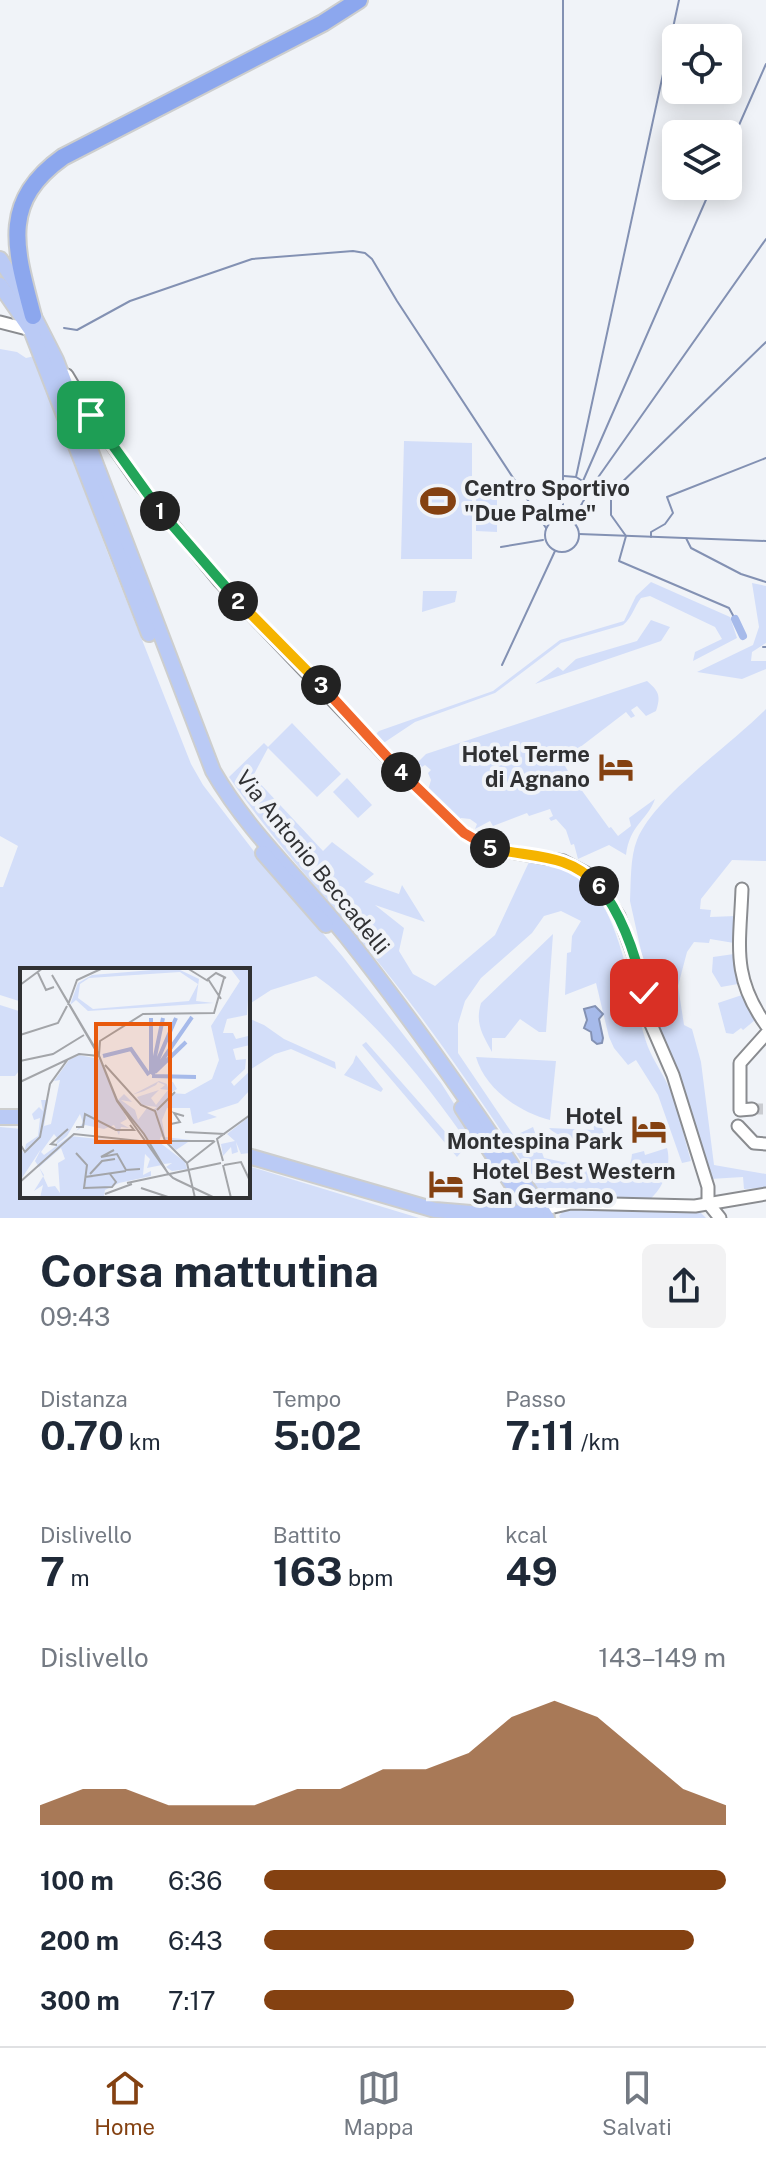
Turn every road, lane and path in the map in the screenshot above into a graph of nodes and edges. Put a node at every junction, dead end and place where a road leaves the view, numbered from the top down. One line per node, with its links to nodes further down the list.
1 (359, 0): 2 (highway)
2 (13, 237): 3 (highway); 7 (highway)
3 (1, 262): 7 (main road)
4 (0, 285): 5 (main road)
5 (16, 307): 6 (street); 7 (main road)
6 (3, 323): 7 (street)
7 (35, 324): 8 (main road, Via Antonio Beccadelli)
8 (49, 359): 9 (main road, Via Antonio Beccadelli); 10 (street); 17 (main road, Via Antonio Beccadelli)
9 (70, 396): 10 (street); 17 (main road, Via Antonio Beccadelli)
10 (91, 415): 20 (street)
11 (742, 889): 12 (street)
12 (766, 1025)
13 (766, 1034): 14 (street)
14 (746, 1110)
15 (738, 1126): 16 (street)
16 (766, 1144)
17 (494, 1147): 21 (main road, Via Antonio Beccadelli)
18 (250, 1157): 21 (main road)
19 (766, 1194): 20 (street)
20 (708, 1203): 21 (street); 22 (street)
21 (538, 1215)
22 (720, 1218)

